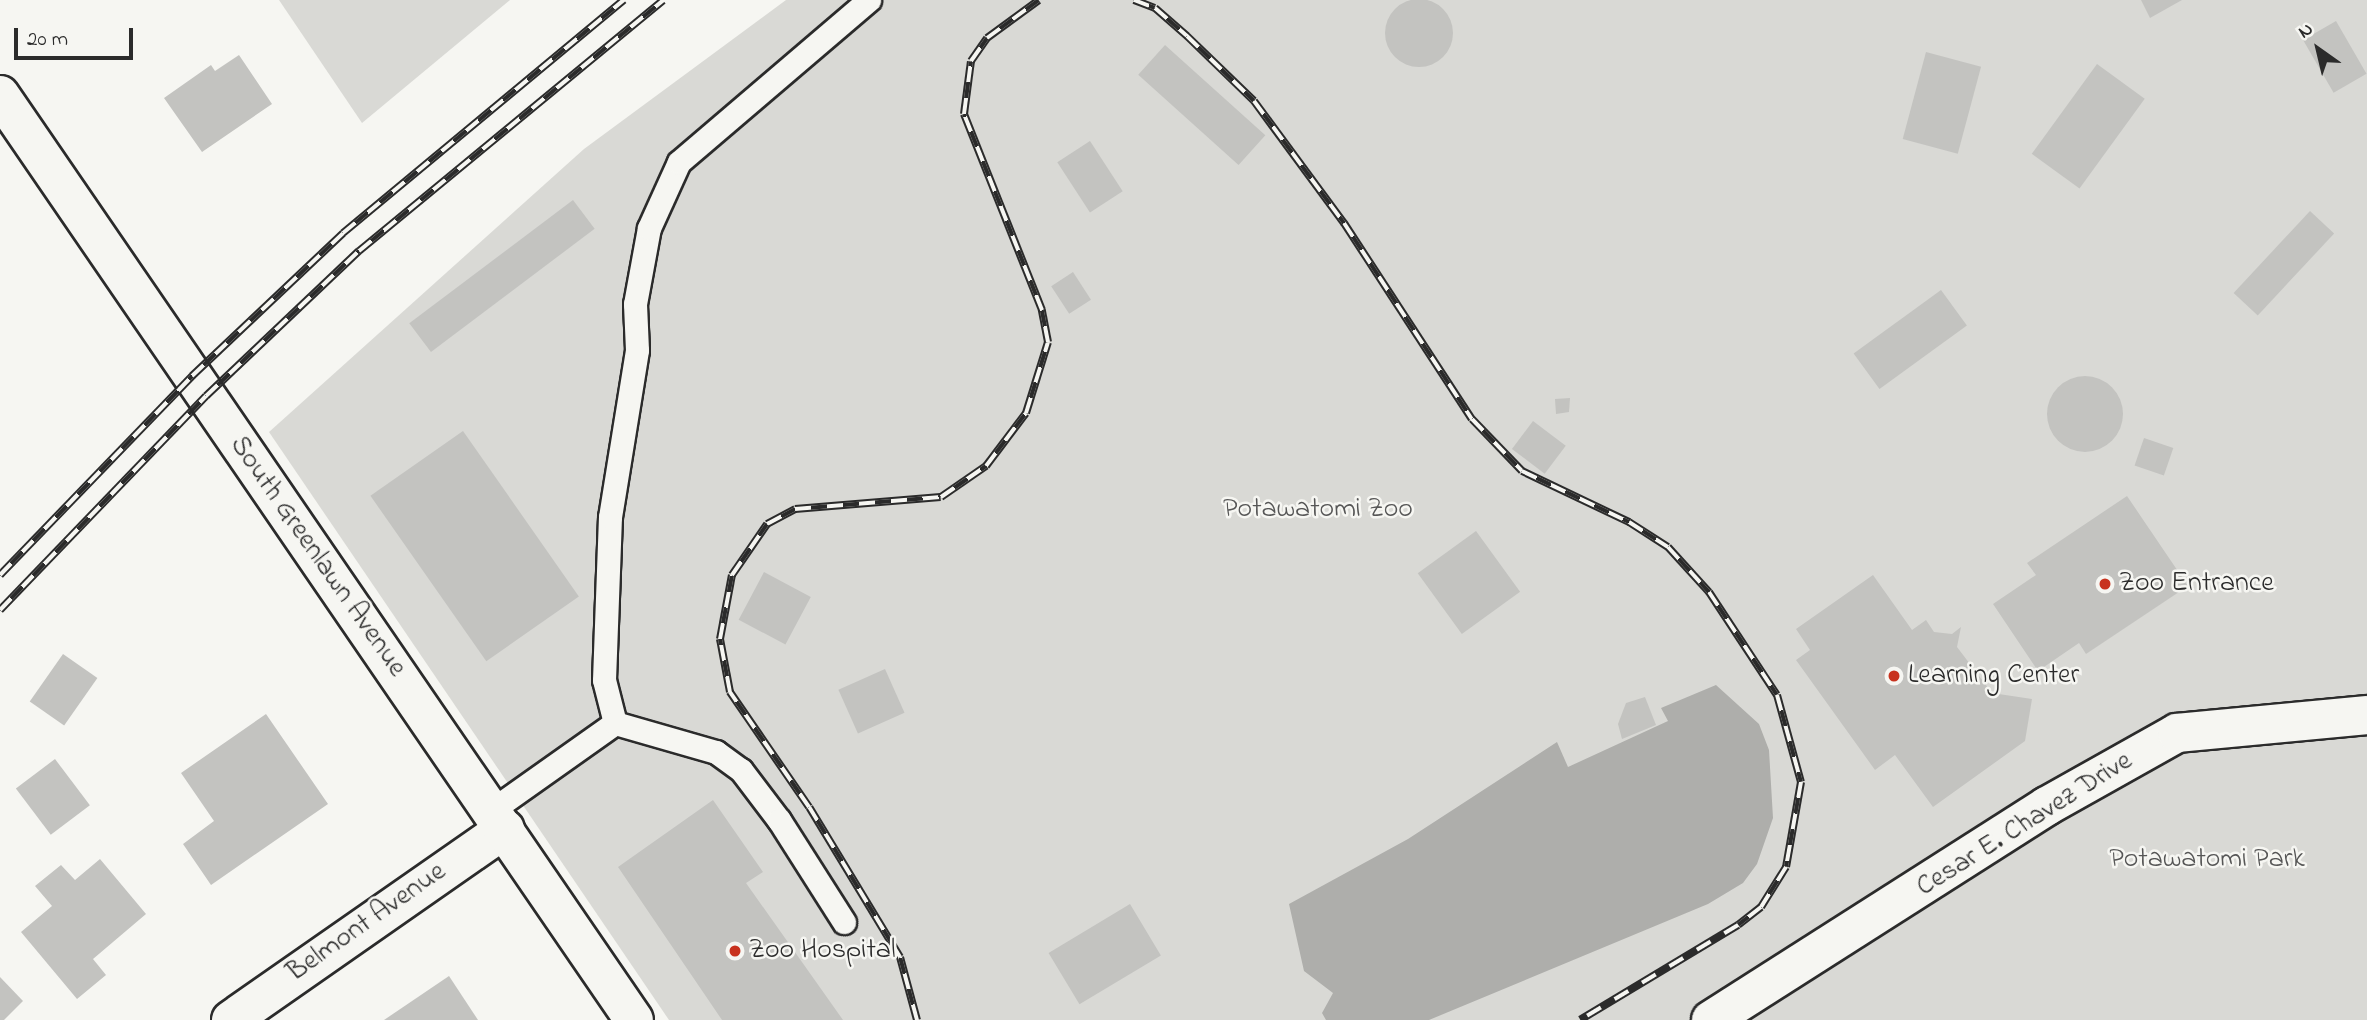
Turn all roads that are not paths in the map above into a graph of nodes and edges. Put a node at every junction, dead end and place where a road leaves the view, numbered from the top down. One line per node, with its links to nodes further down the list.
1 (869, 0): 4 (lane)
2 (0, 95): 5 (street, South Greenlawn Avenue)
3 (2367, 715): 9 (street, Cesar E. Chavez Drive)
4 (615, 723): 5 (lane); 6 (lane)
5 (498, 819): 7 (street, Belmont Avenue); 8 (street, South Greenlawn Avenue)
6 (844, 922)
7 (231, 1020)
8 (634, 1020)
9 (1711, 1020)

